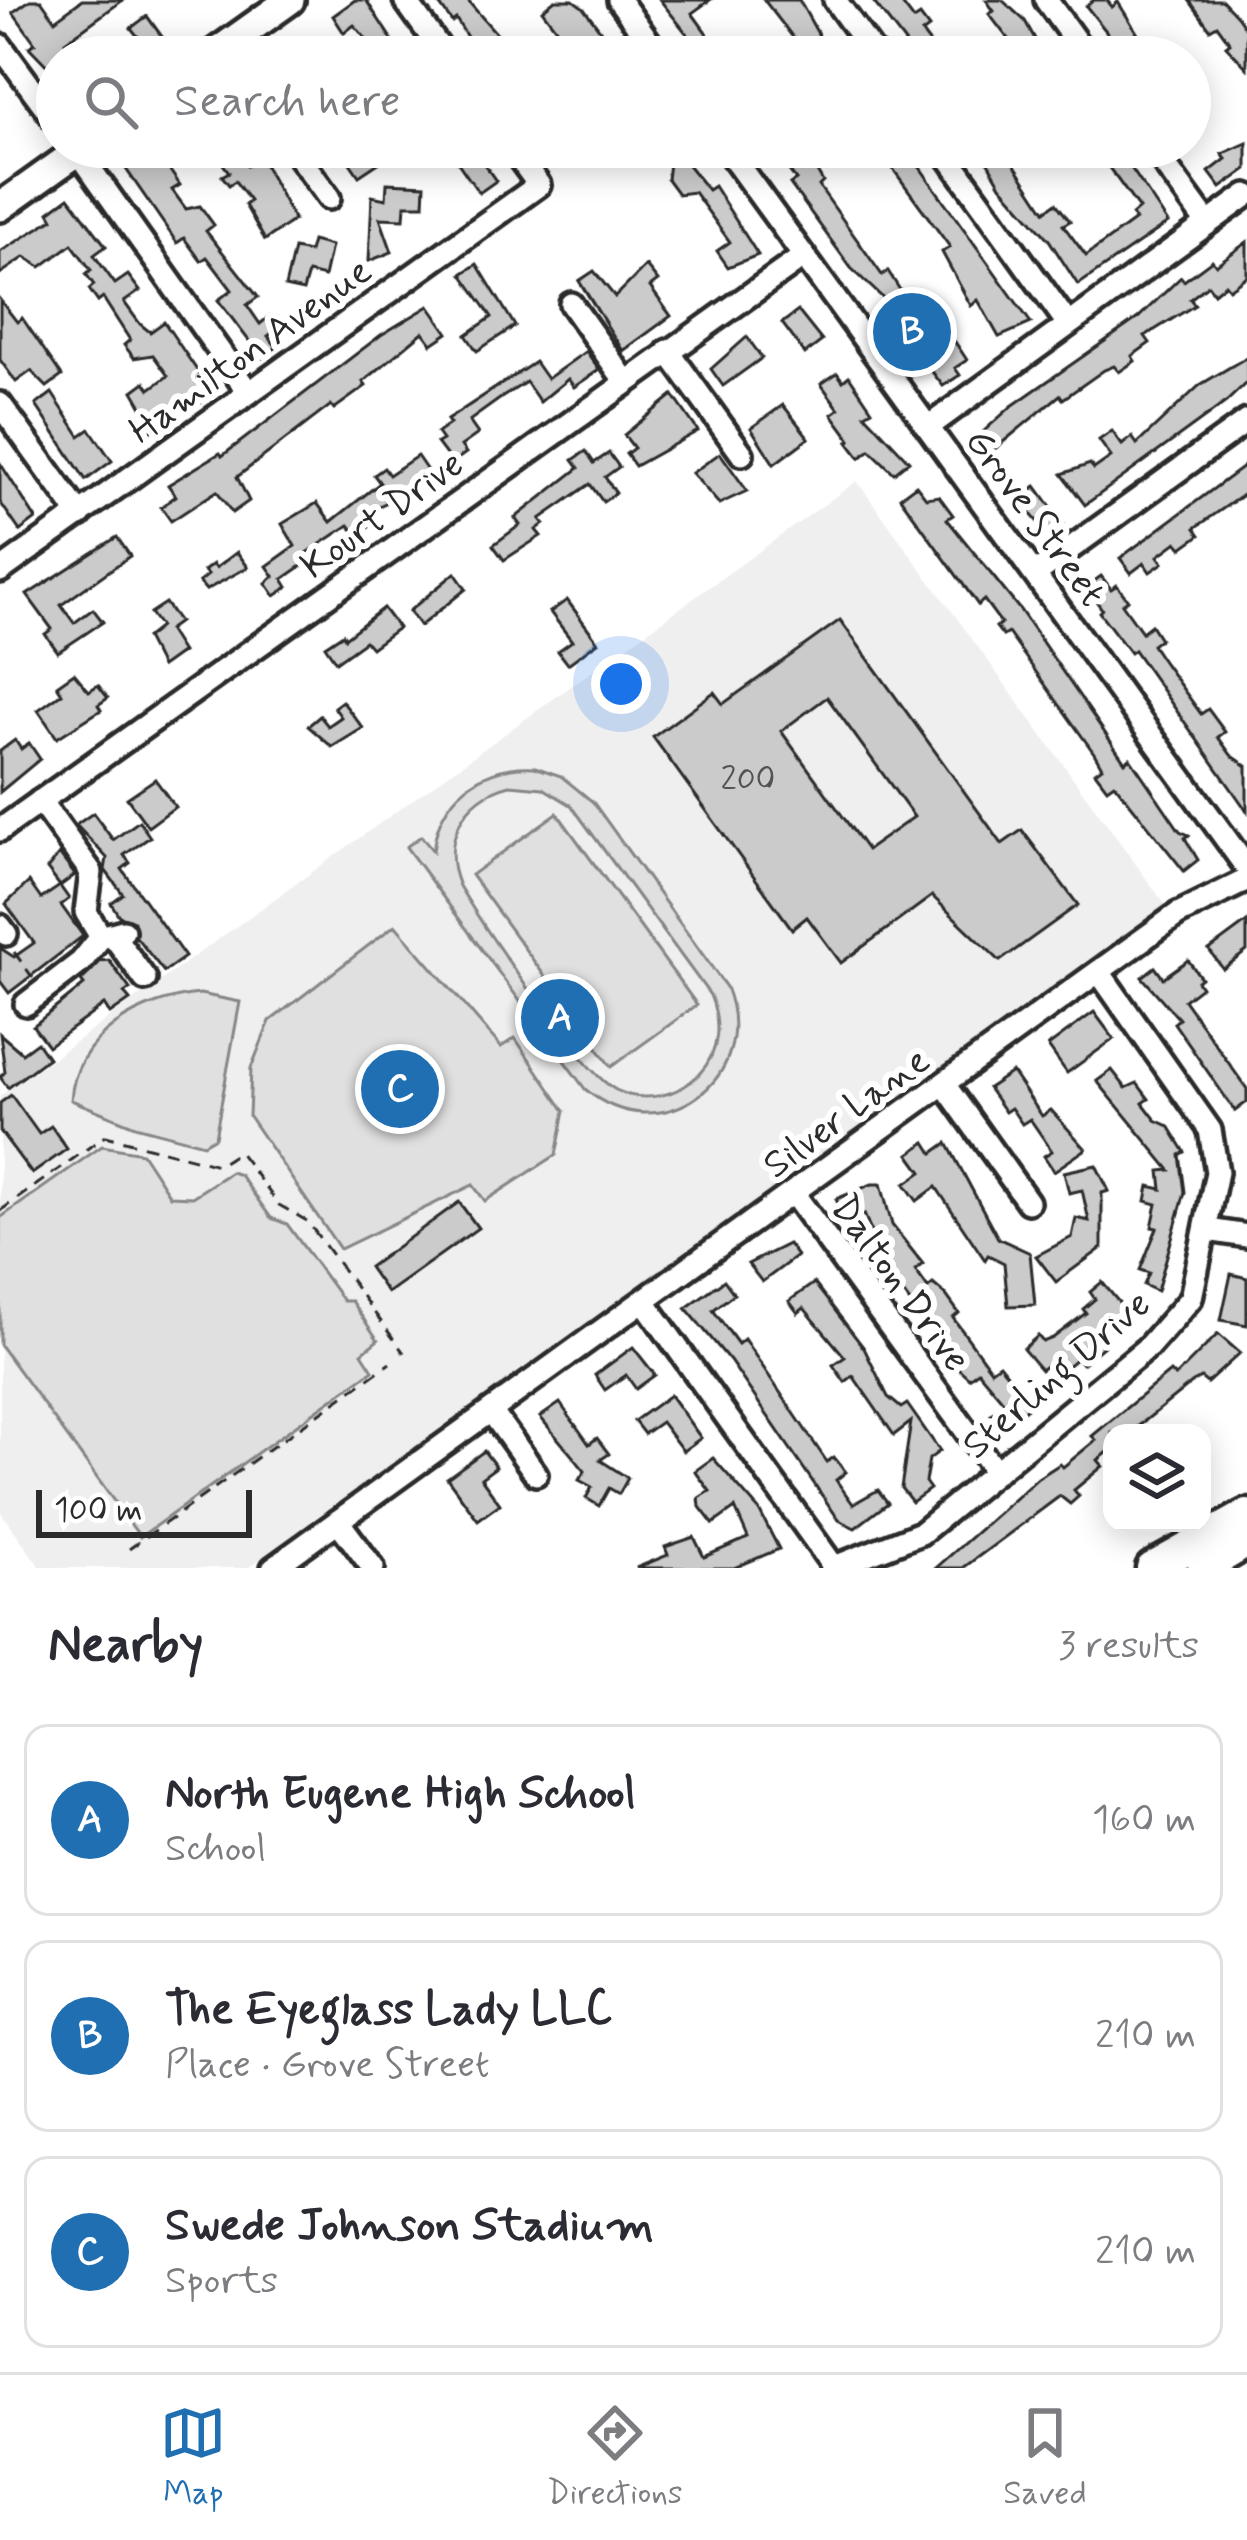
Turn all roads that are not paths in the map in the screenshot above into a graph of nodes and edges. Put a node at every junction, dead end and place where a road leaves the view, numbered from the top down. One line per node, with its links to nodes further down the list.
1 (290, 0): 6 (main road)
2 (405, 0): 7 (street)
3 (619, 0): 8 (street)
4 (835, 0): 9 (street)
5 (1046, 0): 10 (street)
6 (242, 36)
7 (431, 36)
8 (645, 36)
9 (861, 36)
10 (1072, 36)
11 (0, 45): 12 (street)
12 (36, 94)
13 (52, 168): 22 (main road)
14 (93, 168): 29 (street)
15 (307, 168): 21 (street)
16 (527, 168): 29 (street, Hamilton Avenue)
17 (740, 168): 24 (street, Grove Street)
18 (955, 168): 26 (street)
19 (1167, 168): 23 (street)
20 (1247, 195): 23 (street)
21 (329, 198)
22 (0, 207)
23 (1207, 223): 26 (street)
24 (804, 256): 27 (street, Kourt Drive); 32 (street, Grove Street)
25 (571, 304): 28 (street)
26 (1068, 324): 32 (street)
27 (668, 351): 28 (street, Kourt Drive); 33 (street)
28 (626, 382): 37 (street, Kourt Drive)
29 (249, 393): 34 (street, Hamilton Avenue)
30 (0, 404): 34 (street)
31 (1247, 421): 36 (street)
32 (928, 428): 36 (street, Grove Street)
33 (742, 454)
34 (80, 514): 35 (street, Hamilton Avenue)
35 (0, 571)
36 (1035, 574): 39 (street, Grove Street)
37 (40, 801): 38 (street, Kourt Drive); 41 (street)
38 (0, 830)
39 (1247, 868)
40 (1247, 880): 42 (street, Silver Lane)
41 (112, 934): 43 (street); 44 (street)
42 (1099, 971): 45 (street, Silver Lane); 48 (street, Sterling Drive)
43 (145, 979)
44 (34, 998)
45 (944, 1084): 46 (street, Silver Lane); 47 (street)
46 (793, 1193): 50 (street, Silver Lane); 52 (street, Dalton Drive)
47 (1028, 1202)
48 (1208, 1230): 49 (street); 52 (street, Sterling Drive)
49 (1247, 1236)
50 (644, 1300): 51 (street, Silver Lane); 59 (street)
51 (490, 1411): 53 (street); 55 (street, Silver Lane)
52 (995, 1472): 59 (street, Sterling Drive)
53 (536, 1474)
54 (1247, 1515): 60 (highway)
55 (338, 1521): 57 (street, Silver Lane); 58 (street)
56 (1247, 1542): 61 (highway)
57 (273, 1568)
58 (373, 1568)
59 (833, 1568)
60 (1152, 1568)
61 (1203, 1568)

